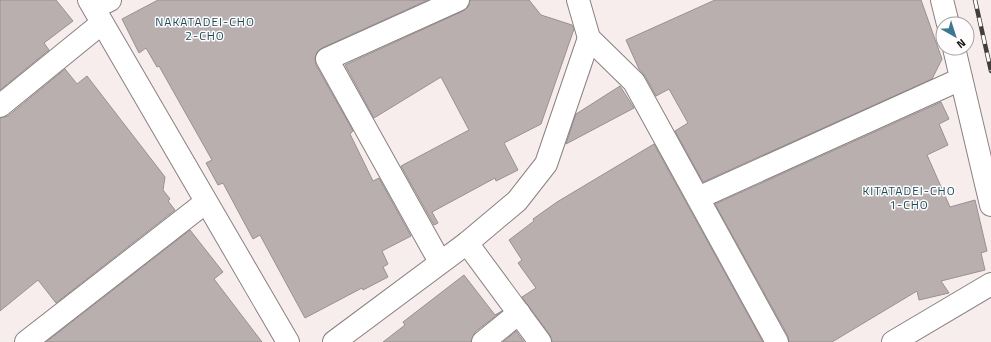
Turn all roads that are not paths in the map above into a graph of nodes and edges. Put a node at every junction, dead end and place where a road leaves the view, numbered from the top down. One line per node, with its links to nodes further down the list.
1 (458, 0): 14 (street)
2 (942, 0): 5 (street)
3 (579, 1): 6 (street)
4 (98, 8): 9 (street); 11 (street)
5 (946, 16)
6 (589, 38): 10 (street); 13 (street)
7 (956, 56): 8 (street)
8 (961, 79): 10 (street); 12 (street)
9 (0, 106)
10 (698, 198): 22 (street)
11 (206, 202): 17 (street); 18 (street)
12 (991, 205)
13 (467, 243): 14 (street); 16 (street)
14 (440, 262): 19 (street)
15 (991, 284): 23 (street)
16 (519, 313): 20 (street); 21 (street)
17 (26, 342)
18 (288, 342)
19 (334, 342)
20 (483, 342)
21 (540, 342)
22 (777, 342)
23 (893, 342)

